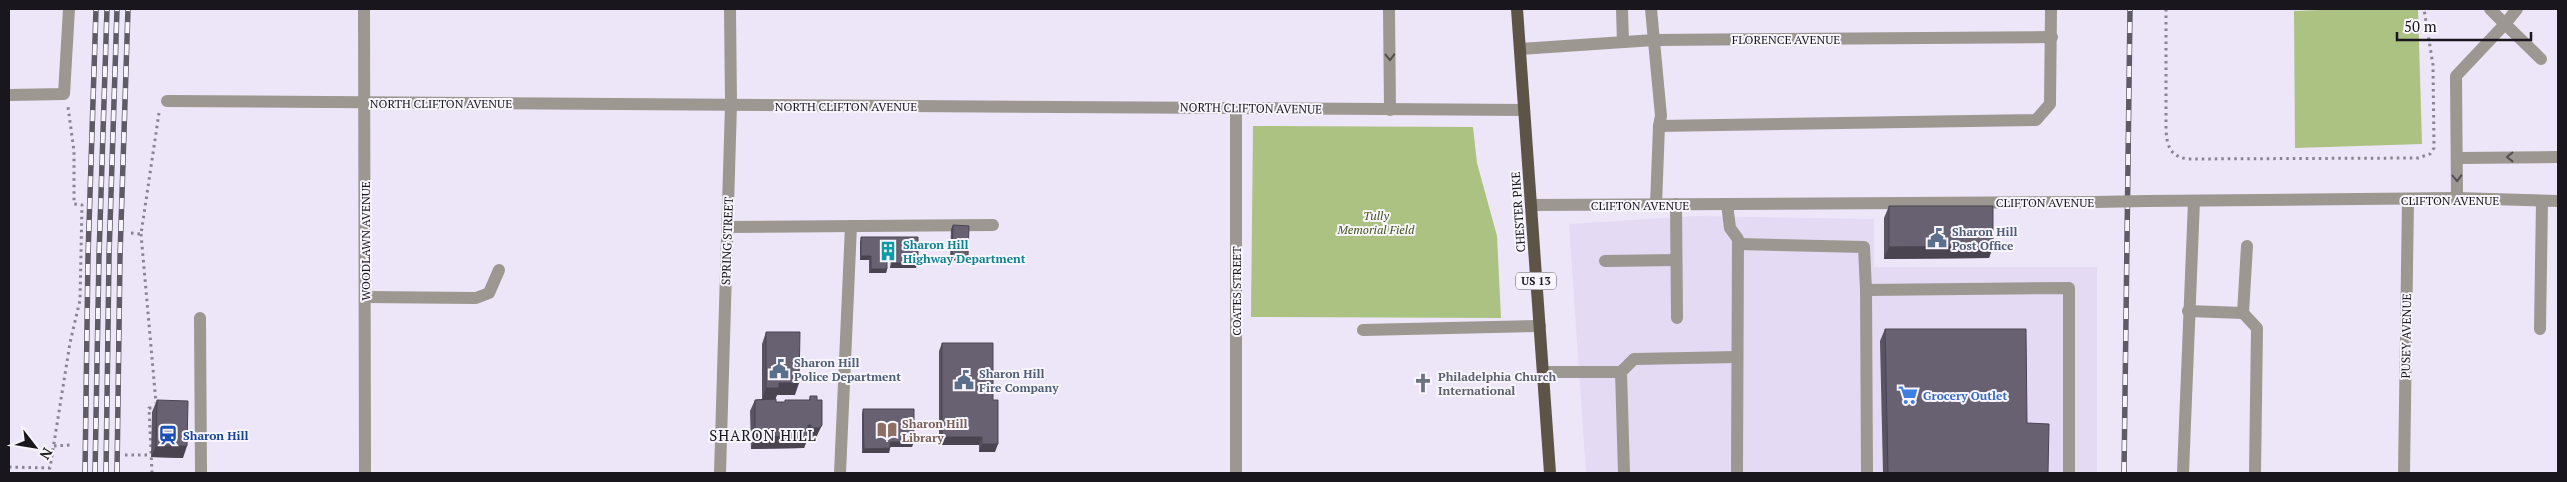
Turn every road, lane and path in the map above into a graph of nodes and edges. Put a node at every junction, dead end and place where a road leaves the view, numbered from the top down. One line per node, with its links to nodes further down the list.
1 (69, 9): 19 (street)
2 (364, 9): 22 (street, WOODLAWN AVENUE)
3 (730, 9): 23 (street, SPRING STREET)
4 (1389, 9): 25 (street, one-way to 25)
5 (1517, 9): 17 (main road, CHESTER PIKE / US 13)
6 (1622, 9): 16 (street)
7 (1652, 9): 15 (street)
8 (2051, 9): 14 (street)
9 (2166, 9): 10 (path)
10 (2424, 9)
11 (2490, 9): 13 (street)
12 (2517, 9): 13 (street)
13 (2505, 24): 18 (street); 29 (street)
14 (2052, 37): 15 (street, FLORENCE AVENUE); 27 (street)
15 (1654, 40): 16 (street, FLORENCE AVENUE); 27 (street)
16 (1623, 42): 17 (street, FLORENCE AVENUE)
17 (1520, 49): 26 (main road, CHESTER PIKE / US 13)
18 (2541, 59)
19 (64, 94): 20 (street); 62 (path)
20 (9, 95)
21 (167, 101): 22 (street, NORTH CLIFTON AVENUE); 43 (path)
22 (365, 102): 23 (street, NORTH CLIFTON AVENUE); 50 (street, WOODLAWN AVENUE)
23 (731, 105): 24 (street, NORTH CLIFTON AVENUE); 41 (street, SPRING STREET)
24 (1236, 108): 25 (street, NORTH CLIFTON AVENUE); 71 (street, COATES STREET)
25 (1390, 110): 26 (street, NORTH CLIFTON AVENUE)
26 (1524, 110): 37 (main road, CHESTER PIKE / US 13)
27 (1658, 126): 38 (street)
28 (2558, 157): 29 (street, one-way to 29)
29 (2457, 158): 30 (street, one-way to 30)
30 (2457, 198): 31 (street, CLIFTON AVENUE); 33 (street, CLIFTON AVENUE)
31 (2408, 200): 32 (street, CLIFTON AVENUE); 79 (street, PUSEY AVENUE)
32 (2194, 201): 36 (street, CLIFTON AVENUE, bridge); 51 (street)
33 (2542, 201): 34 (street, CLIFTON AVENUE); 56 (street)
34 (2558, 201)
35 (1676, 204): 36 (street, CLIFTON AVENUE); 38 (street, CLIFTON AVENUE); 46 (street)
36 (1727, 204): 44 (street)
37 (1531, 205): 38 (street, CLIFTON AVENUE); 55 (main road, CHESTER PIKE / US 13)
38 (1656, 205)
39 (993, 225): 40 (street)
40 (851, 226): 41 (street); 70 (street)
41 (728, 227): 69 (street, SPRING STREET)
42 (131, 233): 43 (path)
43 (141, 234): 64 (path)
44 (1738, 244): 49 (street); 58 (street)
45 (2247, 246): 52 (street)
46 (1676, 260): 47 (street); 54 (street)
47 (1606, 261)
48 (499, 270): 50 (street)
49 (1866, 290): 75 (street); 76 (street)
50 (365, 297): 68 (street, WOODLAWN AVENUE)
51 (2188, 311): 52 (street); 77 (street)
52 (2243, 314): 78 (street)
53 (200, 318): 67 (street)
54 (1677, 318)
55 (1540, 326): 57 (street); 59 (main road, CHESTER PIKE / US 13)
56 (2540, 328)
57 (1363, 330)
58 (1738, 357): 60 (street); 74 (street)
59 (1543, 372): 60 (street); 72 (main road, CHESTER PIKE / US 13)
60 (1621, 372): 73 (street)
61 (71, 445): 62 (path)
62 (54, 446): 65 (path)
63 (124, 455): 64 (path)
64 (150, 455): 66 (path)
65 (9, 467)
66 (152, 473)
67 (201, 473)
68 (365, 473)
69 (720, 473)
70 (840, 473)
71 (1236, 473)
72 (1550, 473)
73 (1624, 473)
74 (1737, 473)
75 (1867, 473)
76 (2069, 473)
77 (2183, 473)
78 (2255, 473)
79 (2404, 473)

